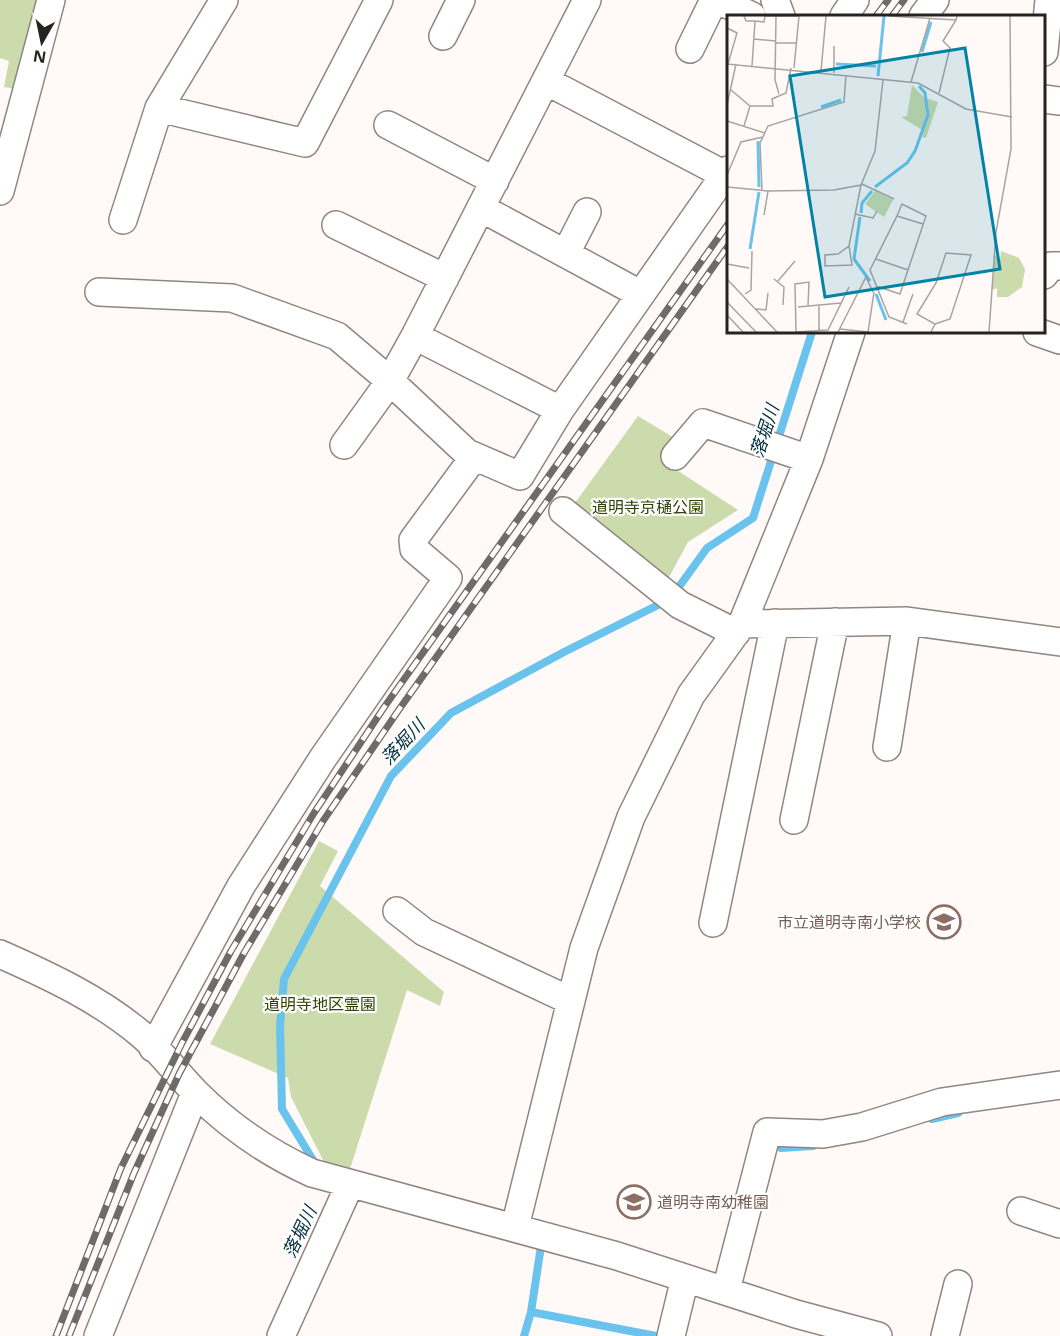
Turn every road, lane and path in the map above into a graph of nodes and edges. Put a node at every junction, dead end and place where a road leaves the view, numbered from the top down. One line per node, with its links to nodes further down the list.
1 (51, 0): 24 (street)
2 (224, 0): 20 (street)
3 (379, 0): 20 (street)
4 (461, 0): 14 (street)
5 (588, 0): 17 (street)
6 (714, 0): 16 (street)
7 (718, 0): 11 (street)
8 (855, 0): 12 (street)
9 (935, 0): 13 (street)
10 (1048, 0): 15 (street)
11 (761, 7)
12 (845, 15)
13 (924, 15)
14 (443, 36)
15 (1045, 39)
16 (690, 49)
17 (546, 81): 22 (street); 23 (street)
18 (1045, 99): 19 (street)
19 (1060, 101)
20 (159, 108): 27 (street)
21 (388, 125): 23 (street)
22 (727, 173): 32 (street)
23 (495, 181): 25 (street)
24 (0, 191)
25 (481, 208): 29 (street); 30 (street)
26 (587, 212): 29 (street)
27 (123, 220)
28 (336, 225): 30 (street)
29 (566, 253): 32 (street)
30 (445, 278): 35 (street)
31 (99, 292): 37 (street)
32 (640, 294): 38 (street)
33 (850, 333): 42 (street)
34 (1040, 333): 36 (street)
35 (415, 336): 37 (street); 38 (street)
36 (1060, 340)
37 (390, 381): 39 (street); 40 (street)
38 (560, 410): 40 (street)
39 (344, 445)
40 (474, 456): 55 (street)
41 (675, 456): 42 (street)
42 (809, 459): 47 (street)
43 (563, 511): 47 (street)
44 (907, 621): 45 (street); 48 (street); 49 (street)
45 (836, 622): 46 (street); 50 (street)
46 (775, 623): 47 (street); 52 (street)
47 (739, 628): 54 (street)
48 (1060, 642)
49 (886, 747)
50 (794, 820)
51 (397, 911): 54 (street)
52 (713, 923)
53 (0, 954): 55 (street)
54 (571, 1001): 61 (street)
55 (153, 1048): 57 (street)
56 (1060, 1085): 64 (street)
57 (195, 1093): 58 (street); 68 (street)
58 (331, 1178): 61 (street); 69 (street)
59 (1021, 1211): 60 (street)
60 (1060, 1224)
61 (515, 1227): 62 (street)
62 (685, 1278): 64 (street); 66 (street)
63 (958, 1284): 70 (street)
64 (726, 1290): 65 (street)
65 (795, 1325): 67 (street)
66 (671, 1334)
67 (873, 1335)
68 (98, 1336)
69 (281, 1336)
70 (945, 1336)

